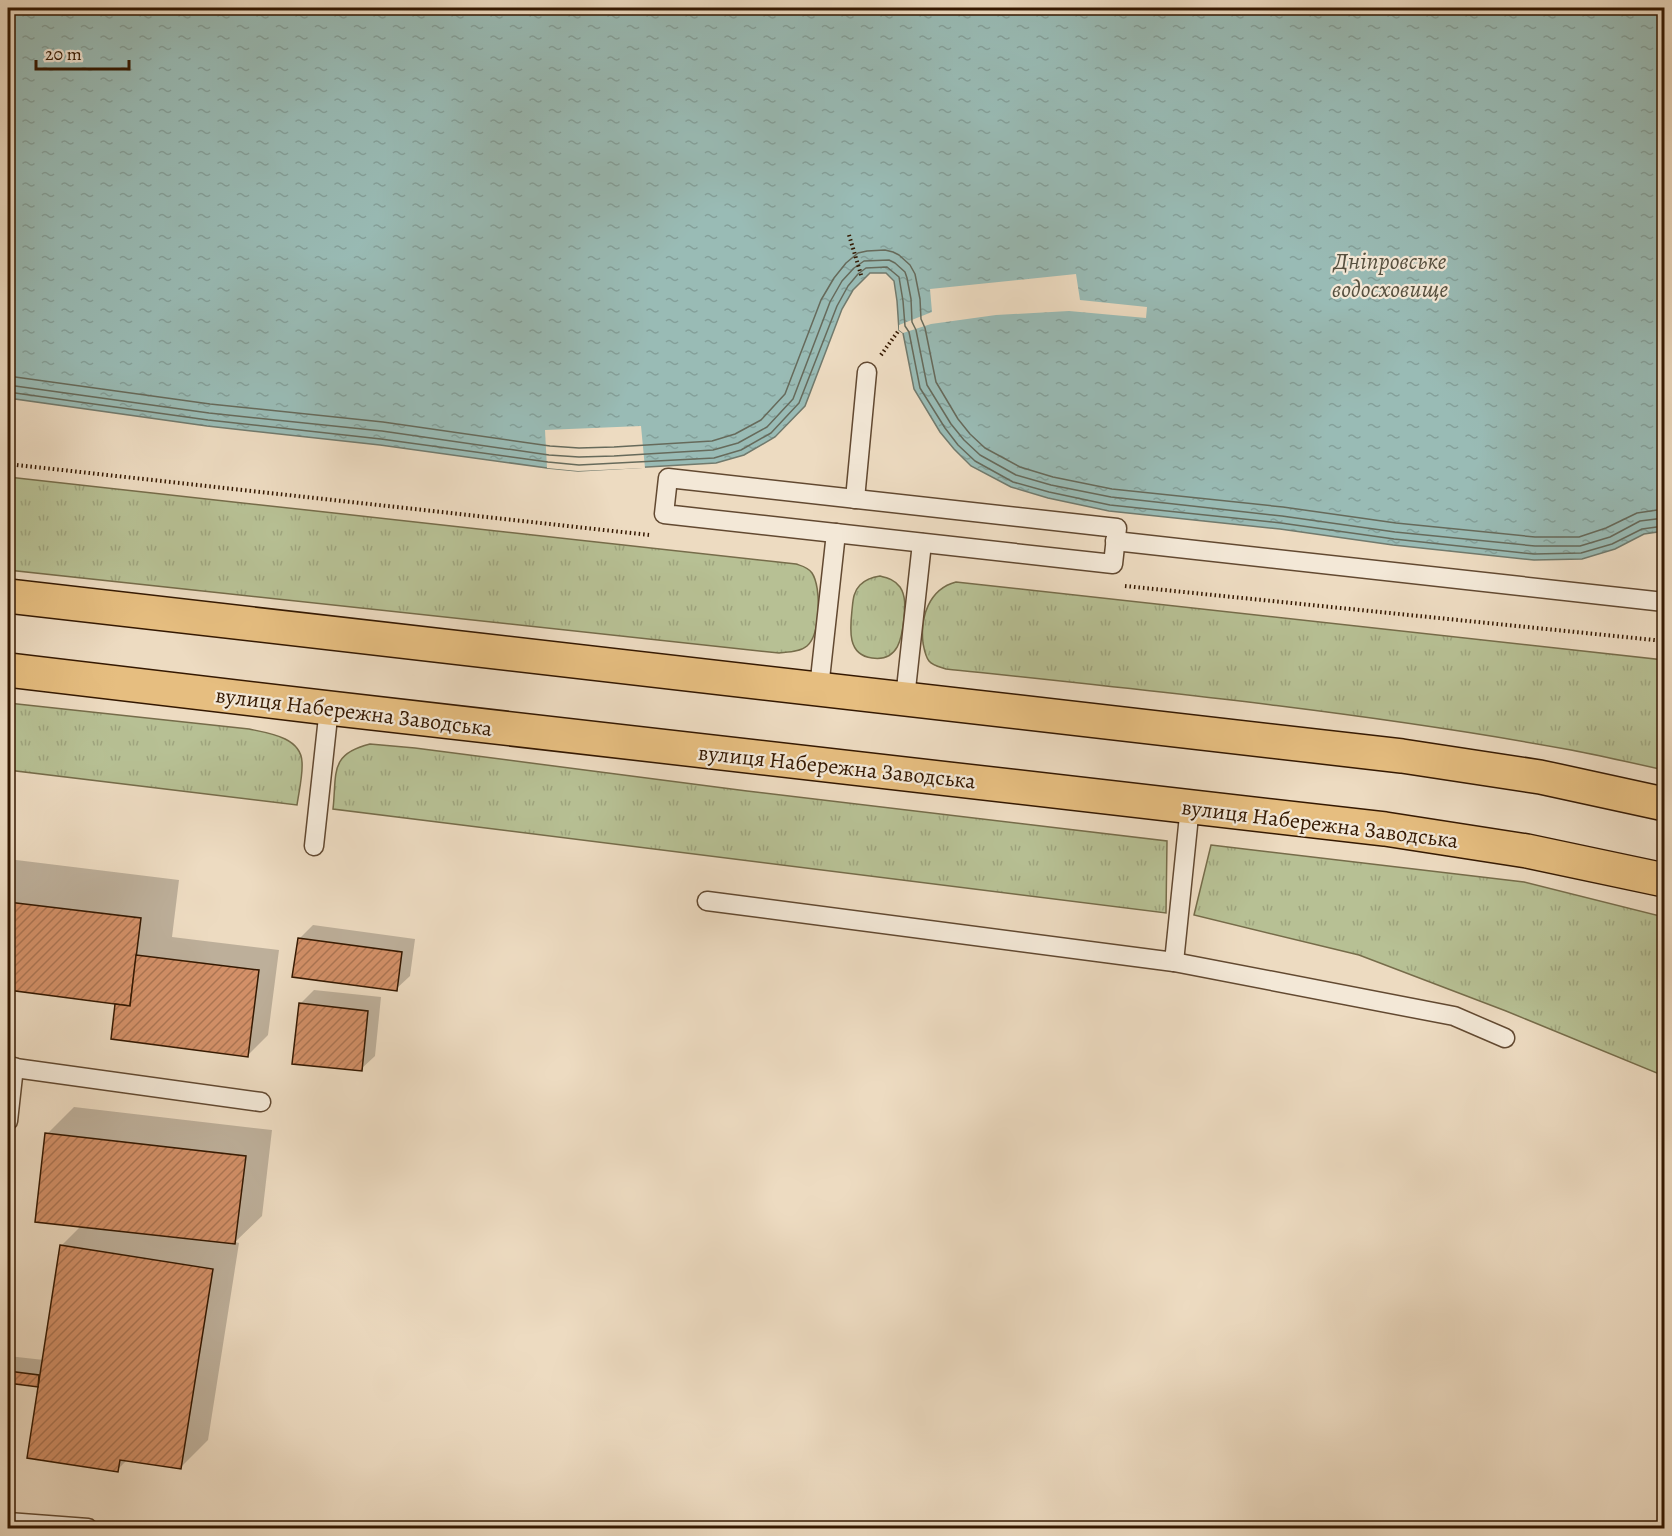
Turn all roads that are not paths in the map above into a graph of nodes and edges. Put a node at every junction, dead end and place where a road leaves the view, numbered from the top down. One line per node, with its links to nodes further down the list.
1 (867, 372): 2 (lane)
2 (855, 499): 3 (lane); 4 (lane)
3 (836, 533): 5 (lane); 9 (lane)
4 (1115, 541): 5 (lane); 7 (lane)
5 (922, 543): 10 (lane)
6 (8, 596): 9 (main road)
7 (1665, 602)
8 (8, 670): 11 (main road, вулиця Набережна Заводська)
9 (819, 688): 10 (main road)
10 (905, 698): 12 (main road)
11 (329, 708): 13 (main road, вулиця Набережна Заводська); 14 (lane)
12 (1665, 804)
13 (1190, 806): 15 (main road, вулиця Набережна Заводська); 17 (lane)
14 (314, 846)
15 (1665, 880)
16 (707, 901): 17 (lane)
17 (1174, 962): 18 (lane)
18 (1505, 1038)
19 (11, 1067): 20 (lane); 21 (lane)
20 (261, 1102)
21 (8, 1121)
22 (8, 1522): 23 (lane)
23 (88, 1528)

